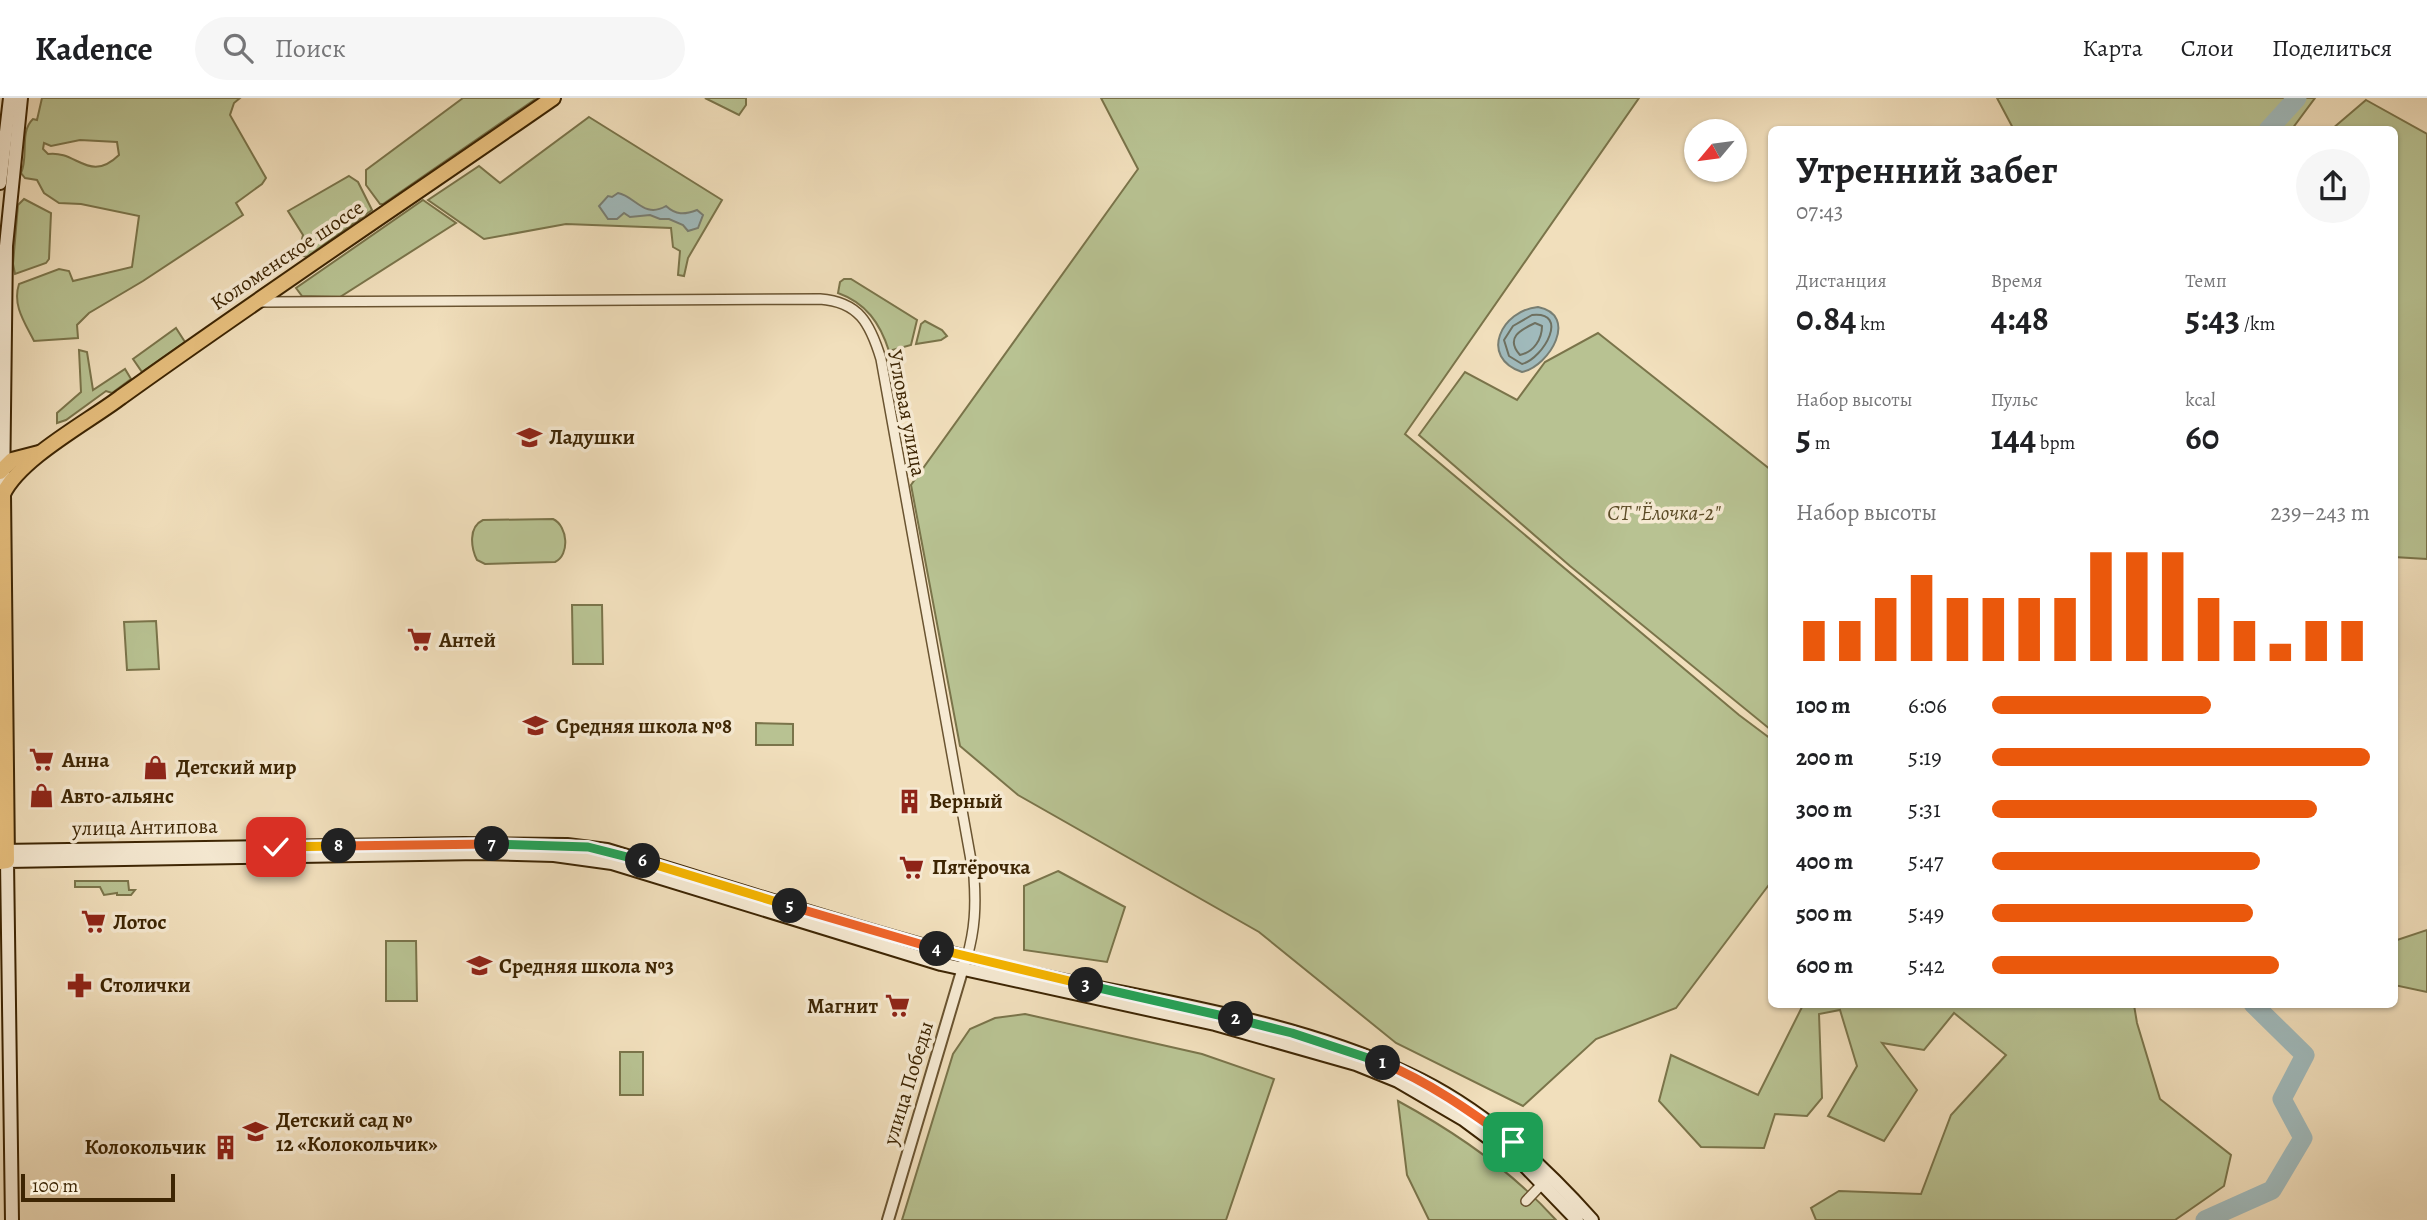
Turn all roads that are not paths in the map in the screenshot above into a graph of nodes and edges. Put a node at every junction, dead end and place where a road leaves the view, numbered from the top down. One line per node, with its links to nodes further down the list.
1 (10, 98): 4 (main road)
2 (21, 98): 6 (main road)
3 (553, 98): 5 (main road, Коломенское шоссе)
4 (0, 183)
5 (255, 302): 8 (main road, Коломенское шоссе); 13 (street, Угловая улица)
6 (1, 369): 7 (main road)
7 (3, 426): 8 (main road); 9 (main road)
8 (29, 461): 9 (main road, Коломенское шоссе); 10 (main road, Коломенское шоссе)
9 (1, 468): 10 (main road)
10 (3, 494): 11 (main road)
11 (2, 599): 12 (main road)
12 (4, 856): 13 (main road, улица Антипова); 16 (main road)
13 (965, 962): 14 (main road, улица Антипова); 17 (street, улица Победы); 19 (main road, улица Антипова)
14 (1543, 1183): 15 (street); 18 (main road, улица Антипова)
15 (1526, 1201)
16 (12, 1220)
17 (888, 1220)
18 (1577, 1220)
19 (1592, 1220)

